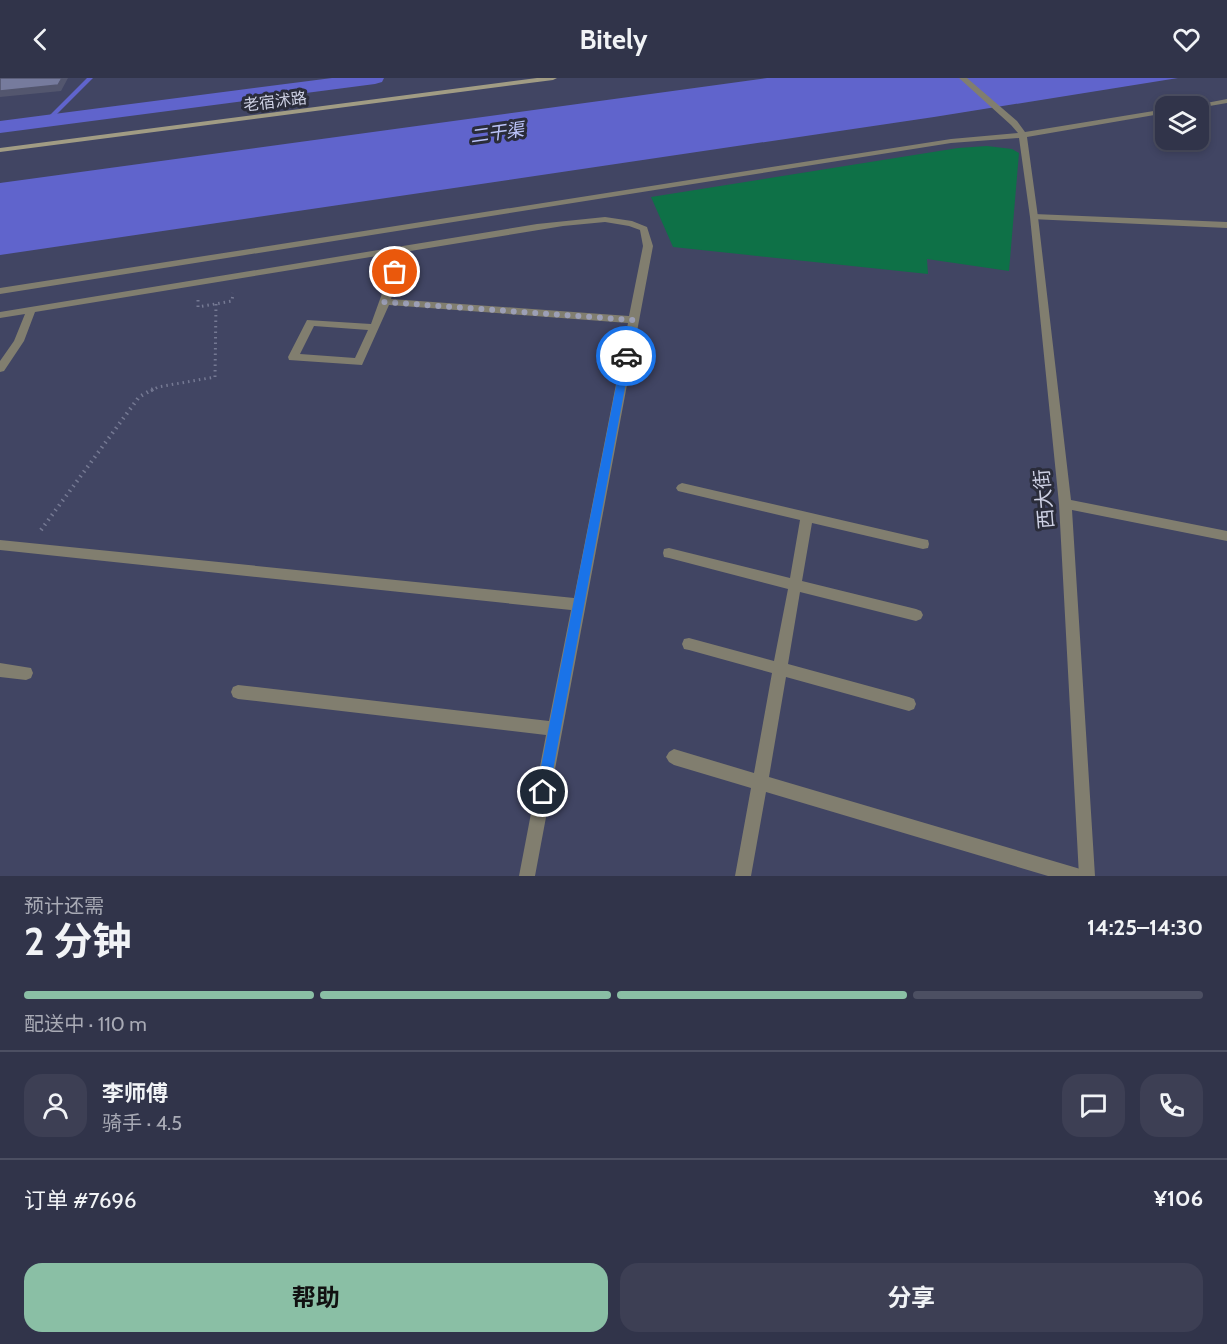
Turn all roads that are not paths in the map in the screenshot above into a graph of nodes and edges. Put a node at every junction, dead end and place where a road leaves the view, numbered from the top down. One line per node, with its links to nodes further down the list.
1 (553, 78): 7 (main road, 老宿沭路)
2 (963, 78): 6 (street, 西大街)
3 (1227, 101): 4 (street)
4 (1209, 104)
5 (1155, 113): 6 (street)
6 (1023, 135): 8 (street, 西大街); 11 (street)
7 (0, 150)
8 (1035, 217): 9 (street); 19 (street, 西大街)
9 (1227, 225)
10 (393, 250): 12 (street); 13 (street); 15 (street)
11 (0, 291)
12 (384, 302): 15 (street); 16 (street)
13 (31, 310): 14 (street); 17 (street)
14 (0, 315)
15 (633, 320): 26 (street)
16 (373, 327): 16 (street)
17 (0, 369)
18 (682, 488): 20 (street)
19 (1065, 504): 21 (street); 40 (street, 西大街)
20 (807, 517): 22 (street); 25 (street)
21 (1227, 536)
22 (923, 544)
23 (0, 545): 26 (street)
24 (669, 553): 25 (street)
25 (795, 584): 27 (street); 29 (street)
26 (579, 605): 34 (street)
27 (916, 615)
28 (689, 644): 29 (street)
29 (780, 669): 33 (street); 36 (street)
30 (0, 670): 31 (street)
31 (26, 673)
32 (238, 692): 34 (street)
33 (909, 705)
34 (555, 729): 37 (street)
35 (674, 757): 36 (street)
36 (759, 782): 38 (street); 39 (street)
37 (527, 876)
38 (743, 876)
39 (1077, 876)
40 (1087, 876)

